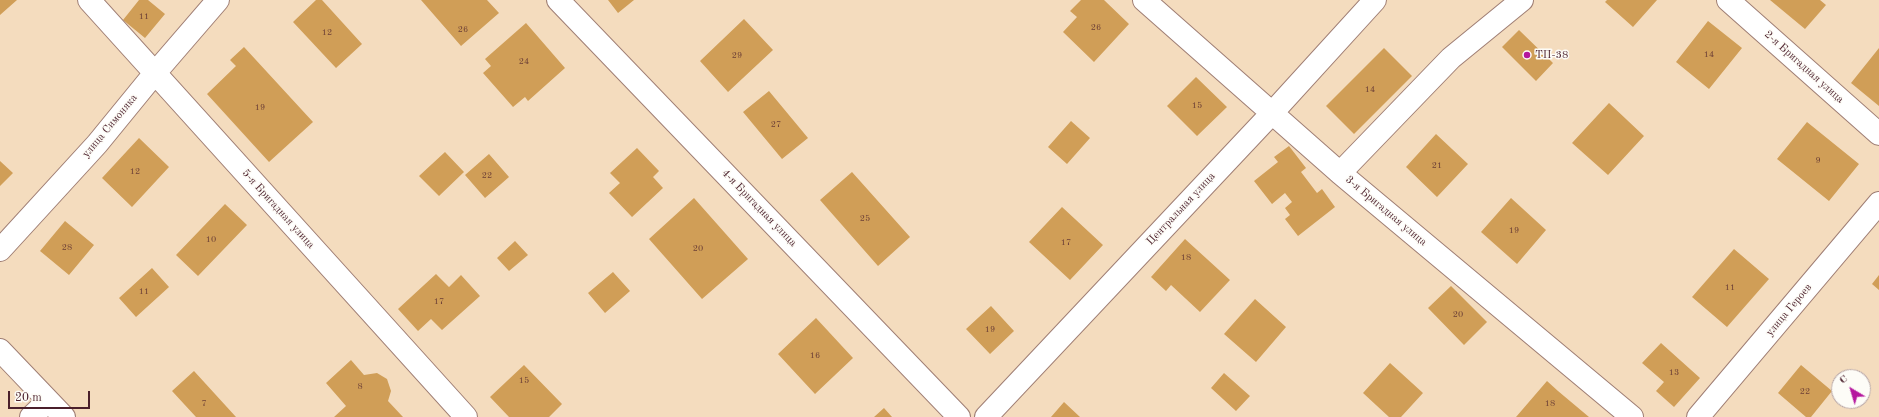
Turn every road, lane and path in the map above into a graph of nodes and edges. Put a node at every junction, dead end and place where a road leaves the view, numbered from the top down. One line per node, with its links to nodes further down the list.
1 (89, 0): 8 (street, 5-я Бригадная улица)
2 (218, 0): 8 (street, улица Симоняка)
3 (558, 0): 19 (street, 4-я Бригадная улица)
4 (1144, 0): 9 (street, 3-я Бригадная улица)
5 (1375, 0): 9 (street, Центральная улица)
6 (1522, 0): 11 (street)
7 (1728, 0): 10 (street, 2-я Бригадная улица)
8 (155, 73): 13 (street, улица Симоняка); 18 (street, 5-я Бригадная улица)
9 (1273, 112): 11 (street, 3-я Бригадная улица); 20 (street, Центральная улица)
10 (1879, 134)
11 (1340, 173): 21 (street, 3-я Бригадная улица)
12 (1879, 203): 22 (street, улица Героев)
13 (0, 250)
14 (0, 350): 15 (street)
15 (48, 401): 16 (street); 17 (street)
16 (30, 417)
17 (64, 417)
18 (466, 417)
19 (959, 417)
20 (986, 417)
21 (1632, 417)
22 (1698, 417)

